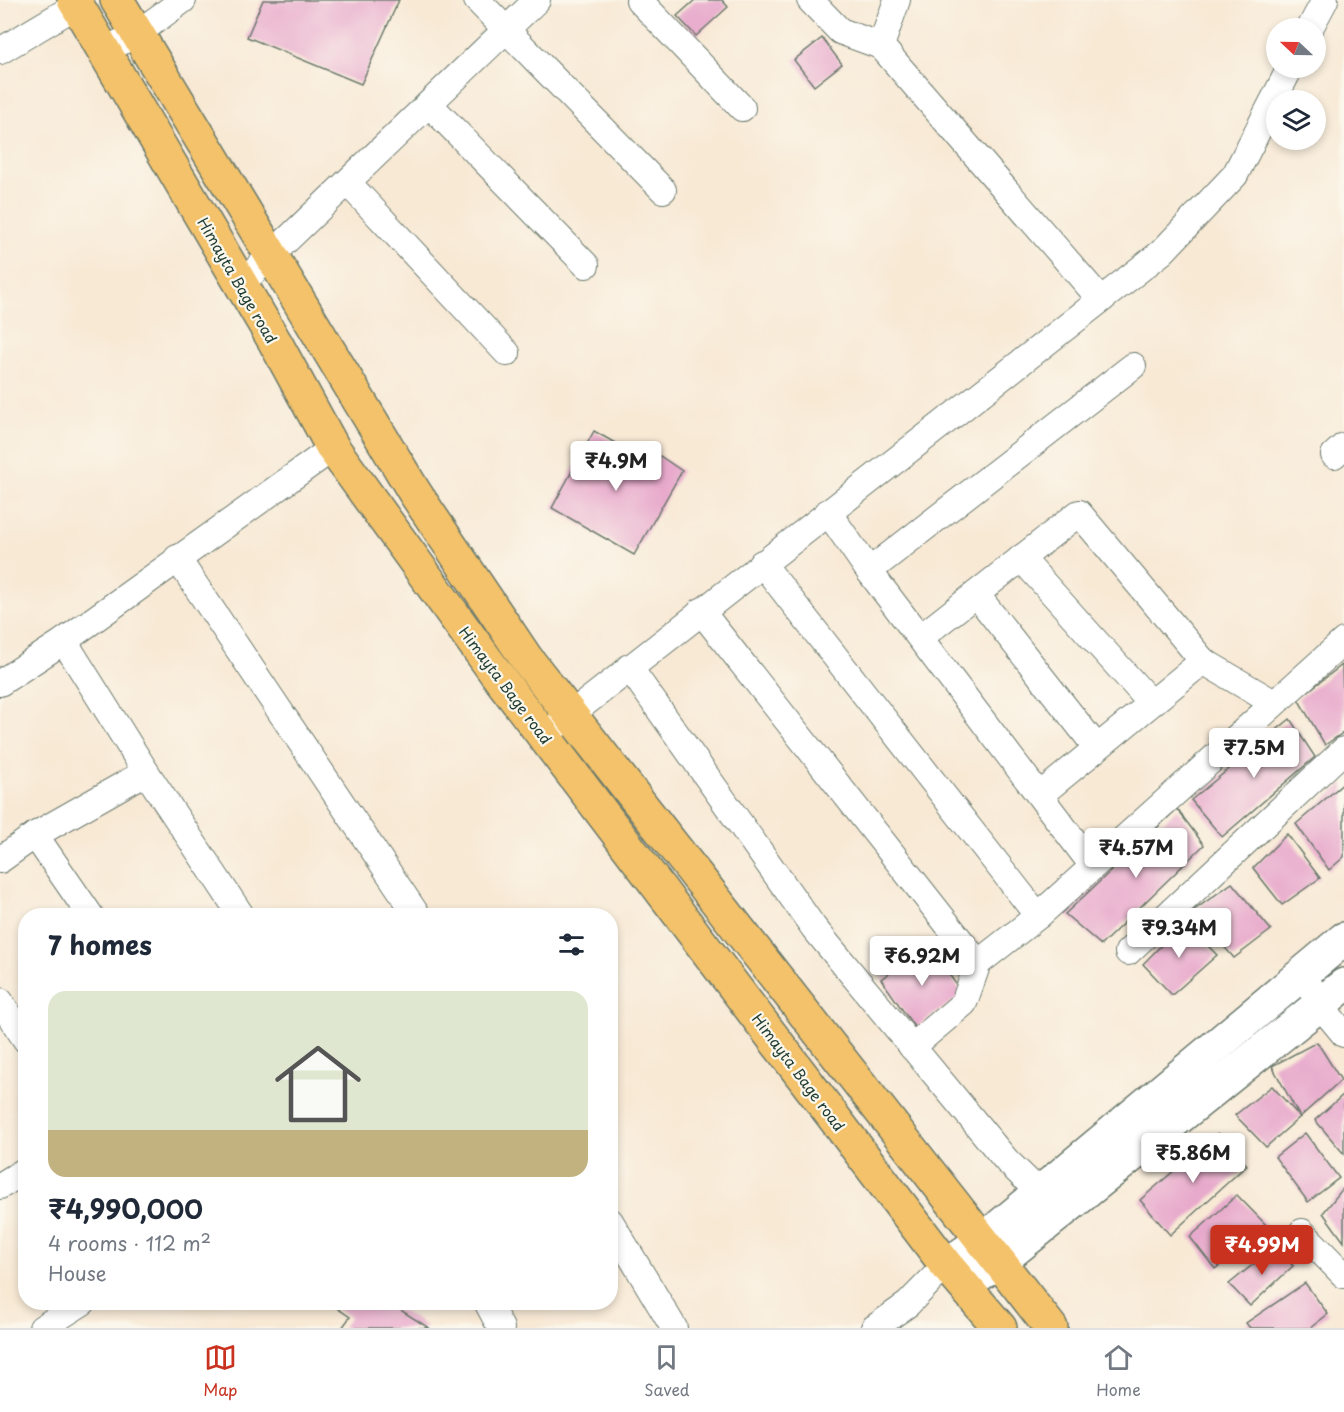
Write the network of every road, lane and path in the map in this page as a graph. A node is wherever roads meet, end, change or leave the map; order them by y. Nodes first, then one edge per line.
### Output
1 (117, 0) edge
2 (183, 0) edge
3 (477, 0) edge
4 (537, 0) edge
5 (639, 0) edge
6 (810, 0) edge
7 (897, 0) edge
8 (1325, 0) edge
9 (1340, 0) edge
10 (75, 2) edge
11 (1344, 3) edge
12 (1315, 18) edge
13 (506, 30) junction
14 (138, 33) junction
15 (881, 46) junction
16 (0, 51) edge
17 (104, 51) junction
18 (1285, 78) edge
19 (429, 104) junction
20 (742, 108) dead end
21 (348, 183) junction
22 (663, 190) dead end
23 (273, 255) junction
24 (586, 265) dead end
25 (241, 284) junction
26 (1101, 300) junction
27 (507, 352) dead end
28 (1133, 366) dead end
29 (333, 448) junction
30 (828, 512) junction
31 (177, 558) junction
32 (1022, 558) junction
33 (762, 563) junction
34 (868, 571) junction
35 (976, 594) junction
36 (701, 611) junction
37 (921, 637) junction
38 (64, 641) junction
39 (1344, 641) edge
40 (1203, 661) junction
41 (629, 667) junction
42 (0, 683) edge
43 (1151, 703) junction
44 (1274, 703) junction
45 (569, 713) junction
46 (544, 737) junction
47 (1097, 748) junction
48 (1344, 750) edge
49 (146, 772) junction
50 (1040, 795) junction
51 (35, 834) junction
52 (0, 860) edge
53 (1093, 866) junction
54 (85, 908) edge
55 (236, 908) edge
56 (412, 908) edge
57 (1038, 916) junction
58 (1344, 939) edge
59 (1128, 952) dead end
60 (978, 963) junction
61 (1303, 973) junction
62 (1332, 995) edge
63 (0, 1001) edge
64 (18, 1028) edge
65 (1344, 1034) edge
66 (912, 1047) junction
67 (18, 1175) edge
68 (0, 1186) edge
69 (1040, 1193) junction
70 (1302, 1232) dead end
71 (618, 1234) edge
72 (991, 1251) junction
73 (955, 1274) junction
74 (1344, 1275) edge
75 (70, 1310) edge
76 (491, 1310) edge
77 (42, 1328) edge
78 (501, 1328) edge
79 (674, 1328) edge
80 (874, 1328) edge
81 (1000, 1328) edge
82 (1051, 1328) edge

1 - 14 main road
2 - 14 street
3 - 13 street
4 - 13 street
5 - 20 street
6 - 15 street
7 - 15 street
8 - 12 street
9 - 11 street
10 - 16 street
10 - 17 main road, Himayta Bage road
13 - 19 street
13 - 22 street
14 - 17 street
14 - 23 main road
15 - 26 street
17 - 25 main road, Himayta Bage road
18 - 26 street
19 - 21 street
19 - 24 street
21 - 23 street
21 - 27 street
23 - 25 street
23 - 45 main road
25 - 29 main road, Himayta Bage road
26 - 30 street
28 - 34 street
29 - 31 street
29 - 46 main road, Himayta Bage road
30 - 33 street
30 - 34 street
31 - 38 street
31 - 56 street
32 - 35 street
32 - 40 street
32 - 43 street
33 - 36 street
33 - 57 street
34 - 37 street
35 - 37 street
35 - 47 street
36 - 41 street
36 - 60 street
37 - 50 street
38 - 42 street
38 - 49 street
39 - 44 street
40 - 43 street
40 - 44 street
41 - 45 street
41 - 66 street
43 - 47 street
44 - 53 street
45 - 46 street
45 - 72 main road
46 - 73 main road, Himayta Bage road
47 - 50 street
48 - 59 street
49 - 51 street
49 - 55 street
50 - 53 street
51 - 52 street
51 - 54 street
53 - 57 street
57 - 60 street
58 - 61 street
60 - 66 street
61 - 62 street
61 - 69 street
62 - 65 street
62 - 72 street
63 - 64 street
66 - 69 street
67 - 68 street
69 - 72 street
70 - 74 street
71 - 79 street
72 - 73 street
72 - 82 main road
73 - 80 street
73 - 81 main road, Himayta Bage road
75 - 77 street
76 - 78 street

